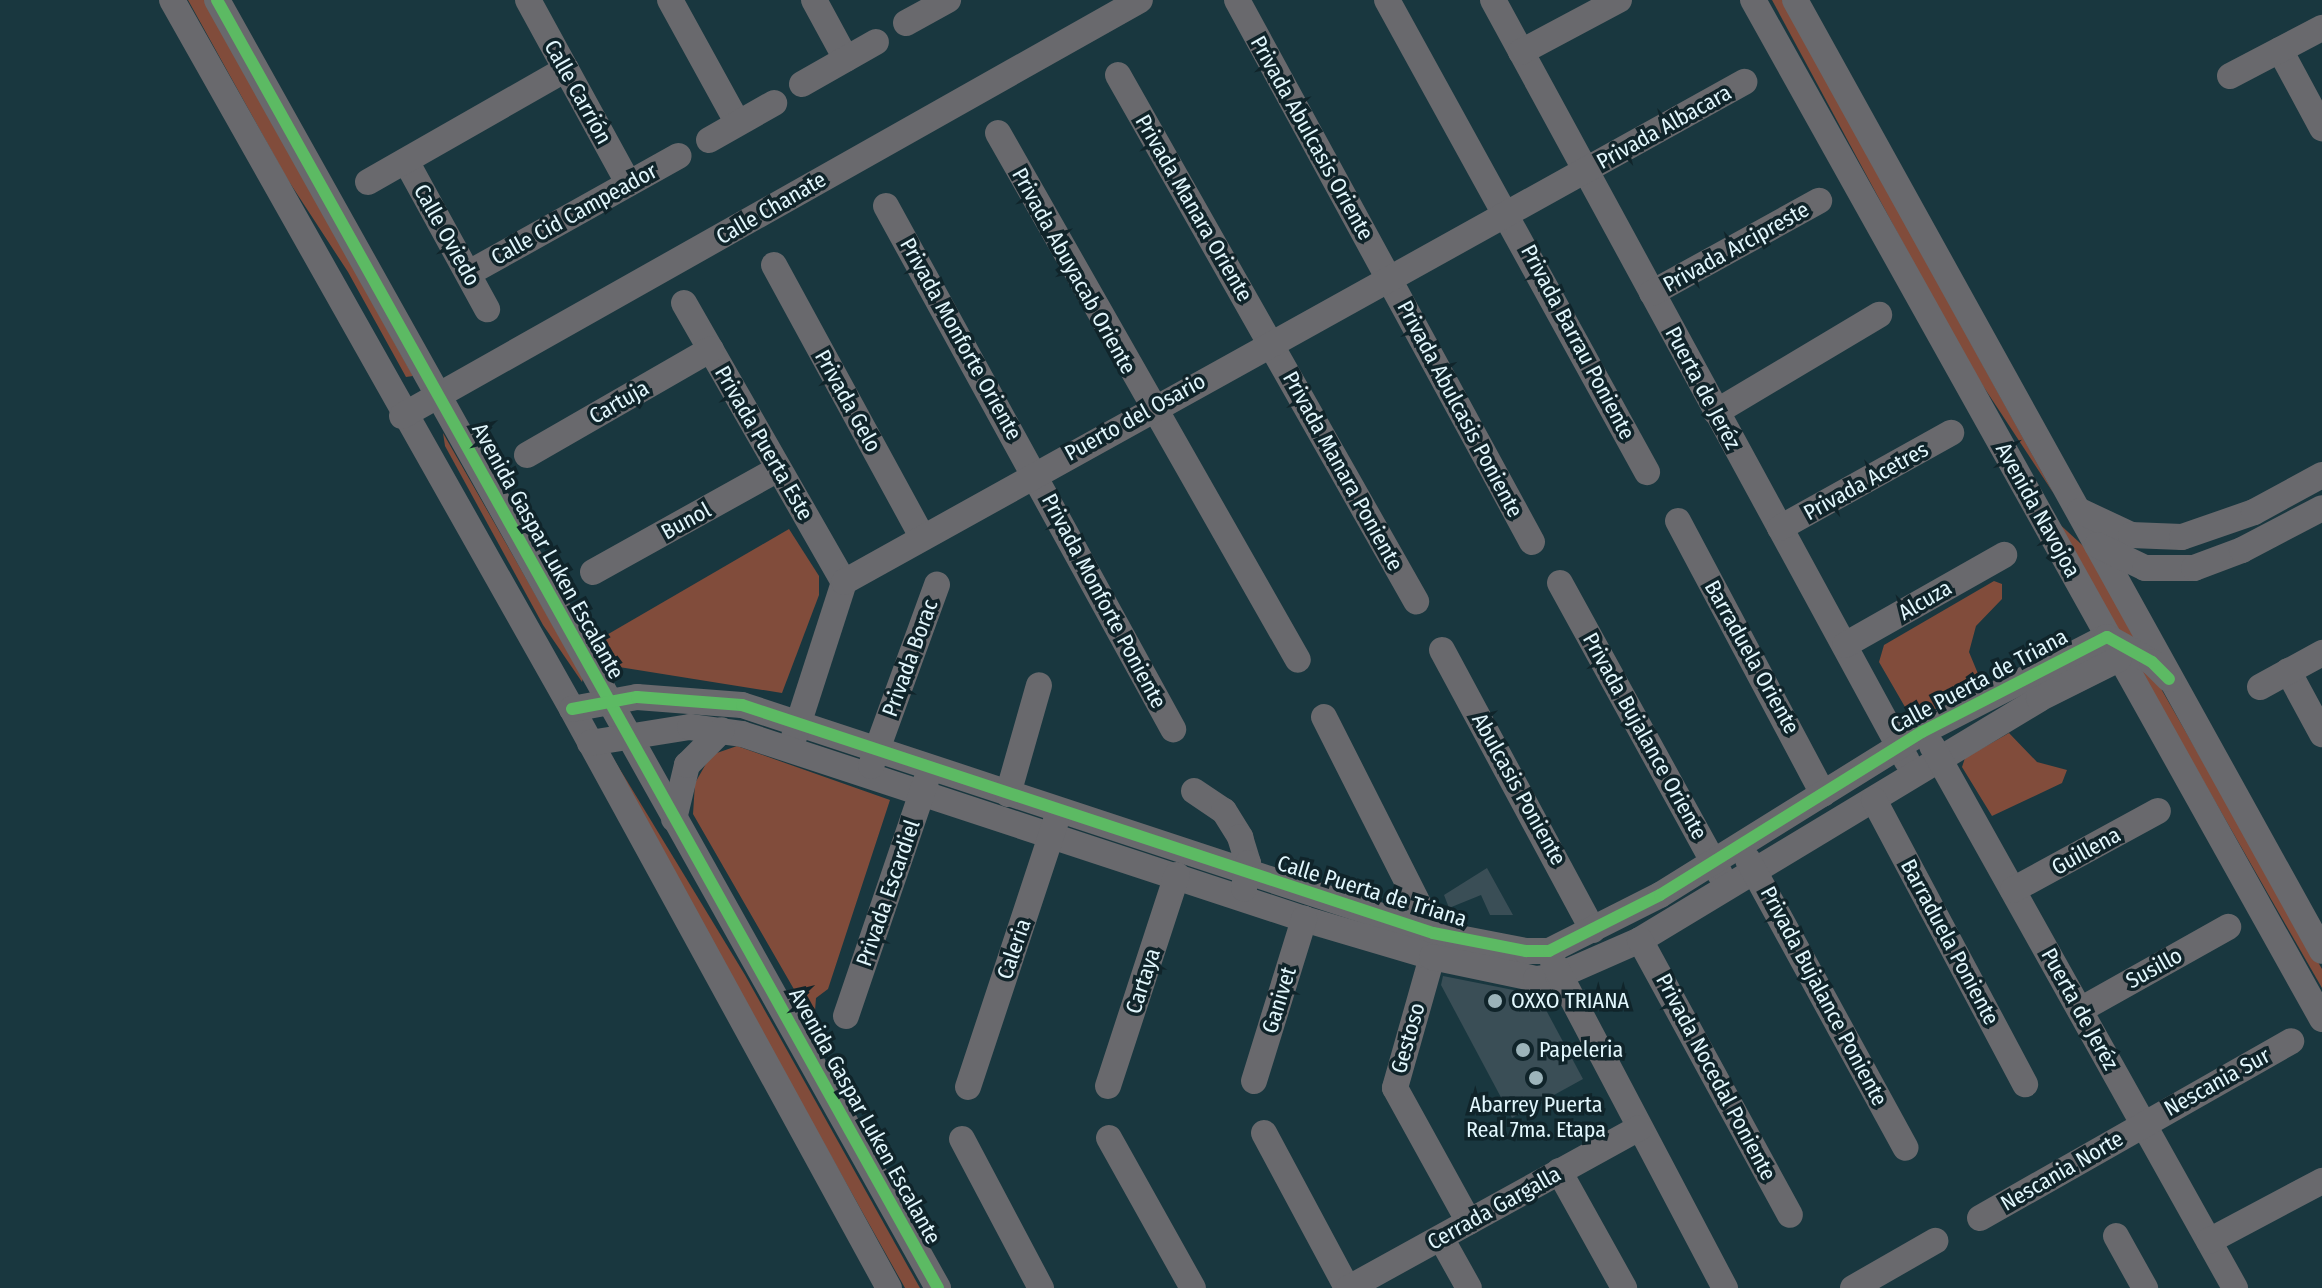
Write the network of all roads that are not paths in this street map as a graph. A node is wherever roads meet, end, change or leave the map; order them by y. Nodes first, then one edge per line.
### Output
1 (172, 0) edge
2 (217, 0) edge
3 (528, 0) edge
4 (670, 0) edge
5 (814, 0) edge
6 (948, 0) edge
7 (1140, 0) edge
8 (1237, 0) edge
9 (1387, 0) edge
10 (1493, 0) edge
11 (1619, 0) edge
12 (1753, 0) edge
13 (1795, 0) edge
14 (906, 23) dead end
15 (2322, 28) edge
16 (876, 42) dead end
17 (2280, 50) junction
18 (1521, 52) junction
19 (846, 59) junction
20 (566, 69) junction
21 (1118, 75) dead end
22 (2230, 76) dead end
23 (1744, 82) dead end
24 (802, 84) dead end
25 (774, 103) dead end
26 (737, 122) junction
27 (2322, 128) edge
28 (998, 133) dead end
29 (709, 140) dead end
30 (678, 156) dead end
31 (406, 161) junction
32 (1584, 172) junction
33 (368, 182) dead end
34 (628, 183) junction
35 (1819, 201) dead end
36 (886, 206) dead end
37 (1507, 213) junction
38 (774, 265) dead end
39 (469, 273) junction
40 (1388, 277) junction
41 (1652, 293) junction
42 (684, 303) dead end
43 (487, 309) dead end
44 (1879, 315) dead end
45 (1269, 342) junction
46 (711, 349) junction
47 (438, 396) junction
48 (1151, 409) junction
49 (1716, 412) junction
50 (402, 416) junction
51 (1951, 433) dead end
52 (527, 455) dead end
53 (778, 469) junction
54 (1035, 472) junction
55 (1647, 472) dead end
56 (2322, 475) edge
57 (2026, 489) junction
58 (2322, 508) edge
59 (2080, 511) junction
60 (2254, 512) junction
61 (1678, 521) dead end
62 (1780, 528) junction
63 (2268, 536) junction
64 (922, 537) junction
65 (2168, 538) junction
66 (1532, 542) dead end
67 (2098, 546) junction
68 (2004, 555) dead end
69 (2167, 571) junction
70 (593, 572) dead end
71 (844, 582) junction
72 (1560, 583) dead end
73 (937, 585) dead end
74 (1416, 601) dead end
75 (2137, 616) junction
76 (1845, 645) junction
77 (2113, 648) junction
78 (1442, 650) dead end
79 (2322, 653) edge
80 (1298, 660) dead end
81 (2288, 671) junction
82 (2169, 679) junction
83 (1039, 685) dead end
84 (2260, 687) dead end
85 (2033, 689) junction
86 (688, 698) junction
87 (608, 699) junction
88 (572, 709) junction
89 (1324, 717) dead end
90 (799, 724) junction
91 (690, 727) junction
92 (1173, 729) dead end
93 (722, 730) junction
94 (1922, 732) junction
95 (2322, 734) edge
96 (626, 735) junction
97 (590, 743) junction
98 (1897, 748) junction
99 (789, 751) junction
100 (876, 752) junction
101 (1941, 758) junction
102 (1917, 774) junction
103 (868, 777) junction
104 (925, 782) junction
105 (1194, 791) dead end
106 (1008, 794) junction
107 (1823, 794) junction
108 (1874, 800) junction
109 (2158, 811) dead end
110 (674, 819) junction
111 (1056, 823) junction
112 (1738, 847) junction
113 (1711, 863) junction
114 (1757, 872) junction
115 (1177, 875) junction
116 (1245, 886) junction
117 (1731, 888) junction
118 (2013, 890) junction
119 (1304, 919) junction
120 (2228, 927) dead end
121 (1593, 930) junction
122 (1640, 940) junction
123 (1433, 945) junction
124 (1549, 951) junction
125 (2322, 951) edge
126 (1558, 976) junction
127 (2080, 1010) junction
128 (846, 1016) dead end
129 (2322, 1019) edge
130 (2291, 1041) dead end
131 (1254, 1081) dead end
132 (2025, 1084) dead end
133 (1108, 1086) dead end
134 (968, 1087) dead end
135 (2143, 1124) junction
136 (1639, 1128) junction
137 (1264, 1133) dead end
138 (1109, 1138) dead end
139 (962, 1139) dead end
140 (1906, 1148) dead end
141 (1559, 1171) junction
142 (2322, 1181) edge
143 (1790, 1215) dead end
144 (1980, 1218) dead end
145 (1469, 1222) junction
146 (2116, 1236) dead end
147 (1441, 1238) junction
148 (1935, 1241) dead end
149 (2209, 1241) junction
150 (889, 1288) edge
151 (938, 1288) edge
152 (1041, 1288) edge
153 (1193, 1288) edge
154 (1348, 1288) edge
155 (1469, 1288) edge
156 (1624, 1288) edge
157 (1725, 1288) edge
158 (1853, 1288) edge
159 (2145, 1288) edge
160 (2235, 1288) edge

1 - 50 street
2 - 47 street, Avenida Gaspar Luken Escalante
3 - 20 street, Calle Carrión
4 - 26 street
5 - 19 street
6 - 14 street
7 - 47 street, Calle Chanate
8 - 40 street, Privada Abulcasis Oriente
9 - 37 street, Privada Barrau Poniente
10 - 18 street, Puerta de Jeréz
11 - 18 street
12 - 57 street, Avenida Navojoa
13 - 59 street, Avenida Navojoa
15 - 17 street
16 - 19 street
17 - 22 street
17 - 27 street
18 - 32 street, Puerta de Jeréz
19 - 24 street
20 - 31 street
20 - 34 street, Calle Carrión
21 - 45 street, Privada Manara Oriente
23 - 32 street, Privada Albacara
25 - 26 street
26 - 29 street
28 - 48 street, Privada Abuyacab Oriente
30 - 34 street, Calle Cid Campeador
31 - 33 street
31 - 39 street, Calle Oviedo
32 - 37 street, Puerto del Osario
32 - 41 street, Puerta de Jeréz
34 - 39 street, Calle Cid Campeador
35 - 41 street, Privada Arcipreste
36 - 54 street, Privada Monforte Oriente
37 - 40 street, Puerto del Osario
37 - 55 street, Privada Barrau Poniente
38 - 64 street, Privada Gelo
39 - 43 street, Calle Oviedo
40 - 45 street, Puerto del Osario
40 - 66 street, Privada Abulcasis Poniente
41 - 49 street, Puerta de Jeréz
42 - 46 street, Privada Puerta Este
44 - 49 street
45 - 48 street, Puerto del Osario
45 - 74 street, Privada Manara Poniente
46 - 52 street, Cartuja
46 - 53 street, Privada Puerta Este
47 - 50 street, Calle Chanate
47 - 87 street, Avenida Gaspar Luken Escalante
48 - 54 street, Puerto del Osario
48 - 80 street, Privada Abuyacab Oriente
49 - 62 street, Puerta de Jeréz
50 - 88 street
51 - 62 street, Privada Acetres
53 - 70 street, Bunol
53 - 71 street, Privada Puerta Este
54 - 64 street, Puerto del Osario
54 - 92 street, Privada Monforte Poniente
56 - 60 street
57 - 67 street
57 - 77 street, Avenida Navojoa
58 - 63 street
59 - 65 street
59 - 67 street, Avenida Navojoa
60 - 63 street
60 - 65 street
61 - 107 street, Barraduela Oriente
62 - 76 street, Puerta de Jeréz
63 - 69 street
64 - 71 street, Puerto del Osario
65 - 69 street
67 - 69 street
67 - 75 street, Avenida Navojoa
68 - 76 street, Alcuza
69 - 75 street
71 - 90 street
72 - 113 street, Privada Bujalance Oriente
73 - 100 street, Privada Borac
75 - 82 street, Avenida Navojoa
76 - 98 street, Puerta de Jeréz
77 - 82 street
77 - 85 street, Calle Puerta de Triana
77 - 129 street, Avenida Navojoa
78 - 121 street, Abulcasis Poniente
79 - 81 street
81 - 84 street
81 - 95 street
82 - 125 street, Avenida Navojoa
83 - 106 street
85 - 94 street, Calle Puerta de Triana
85 - 101 street, Calle Puerta de Triana
86 - 87 street, Calle Puerta de Triana
86 - 90 street, Calle Puerta de Triana
86 - 91 street
87 - 88 street, Calle Puerta de Triana
87 - 96 street, Avenida Gaspar Luken Escalante
88 - 97 street
89 - 123 street
90 - 99 street
90 - 100 street, Calle Puerta de Triana
91 - 93 street, Calle Puerta de Triana
91 - 96 street, Calle Puerta de Triana
93 - 99 street, Calle Puerta de Triana
93 - 110 street
94 - 98 street, Calle Puerta de Triana
94 - 101 street, Puerta de Jeréz
96 - 97 street, Calle Puerta de Triana
96 - 110 street, Avenida Gaspar Luken Escalante
97 - 150 street
98 - 102 street, Puerta de Jeréz
98 - 107 street, Calle Puerta de Triana
99 - 103 street, Calle Puerta de Triana
100 - 103 street, Privada Borac
100 - 104 street, Calle Puerta de Triana
101 - 102 street, Calle Puerta de Triana
101 - 118 street, Puerta de Jeréz
102 - 108 street, Calle Puerta de Triana
103 - 104 street, Calle Puerta de Triana
104 - 106 street, Calle Puerta de Triana
104 - 111 street, Calle Puerta de Triana
104 - 128 street, Privada Escardiel
105 - 116 street
106 - 111 street, Calle Puerta de Triana
107 - 112 street, Calle Puerta de Triana
108 - 114 street, Calle Puerta de Triana
108 - 132 street, Barraduela Poniente
109 - 118 street, Guillena
110 - 151 street, Avenida Gaspar Luken Escalante
111 - 115 street, Calle Puerta de Triana
111 - 116 street, Calle Puerta de Triana
111 - 134 street, Caleria
112 - 113 street, Calle Puerta de Triana
112 - 114 street, Privada Bujalance Poniente
113 - 117 street, Privada Bujalance Oriente
113 - 121 street, Calle Puerta de Triana
114 - 117 street, Calle Puerta de Triana
114 - 140 street, Privada Bujalance Poniente
115 - 116 street, Calle Puerta de Triana
115 - 133 street, Cartaya
116 - 119 street, Calle Puerta de Triana
116 - 123 street, Calle Puerta de Triana
117 - 122 street, Calle Puerta de Triana
118 - 127 street, Puerta de Jeréz
119 - 123 street, Calle Puerta de Triana
119 - 131 street, Ganivet
120 - 127 street, Susillo
121 - 124 street, Calle Puerta de Triana
122 - 126 street, Calle Puerta de Triana
122 - 143 street, Privada Nocedal Poniente
123 - 124 street, Calle Puerta de Triana
123 - 126 street, Calle Puerta de Triana
123 - 145 street, Gestoso
124 - 126 street
126 - 136 street
127 - 135 street, Puerta de Jeréz
130 - 135 street, Nescania Sur
135 - 144 street, Nescania Norte
135 - 149 street, Puerta de Jeréz
136 - 141 street, Cerrada Gargalla
136 - 157 street
137 - 154 street
138 - 153 street
139 - 152 street
141 - 145 street, Cerrada Gargalla
141 - 156 street
142 - 149 street
145 - 147 street, Cerrada Gargalla
146 - 159 street
147 - 154 street, Cerrada Gargalla
147 - 155 street
148 - 158 street
149 - 160 street, Puerta de Jeréz

